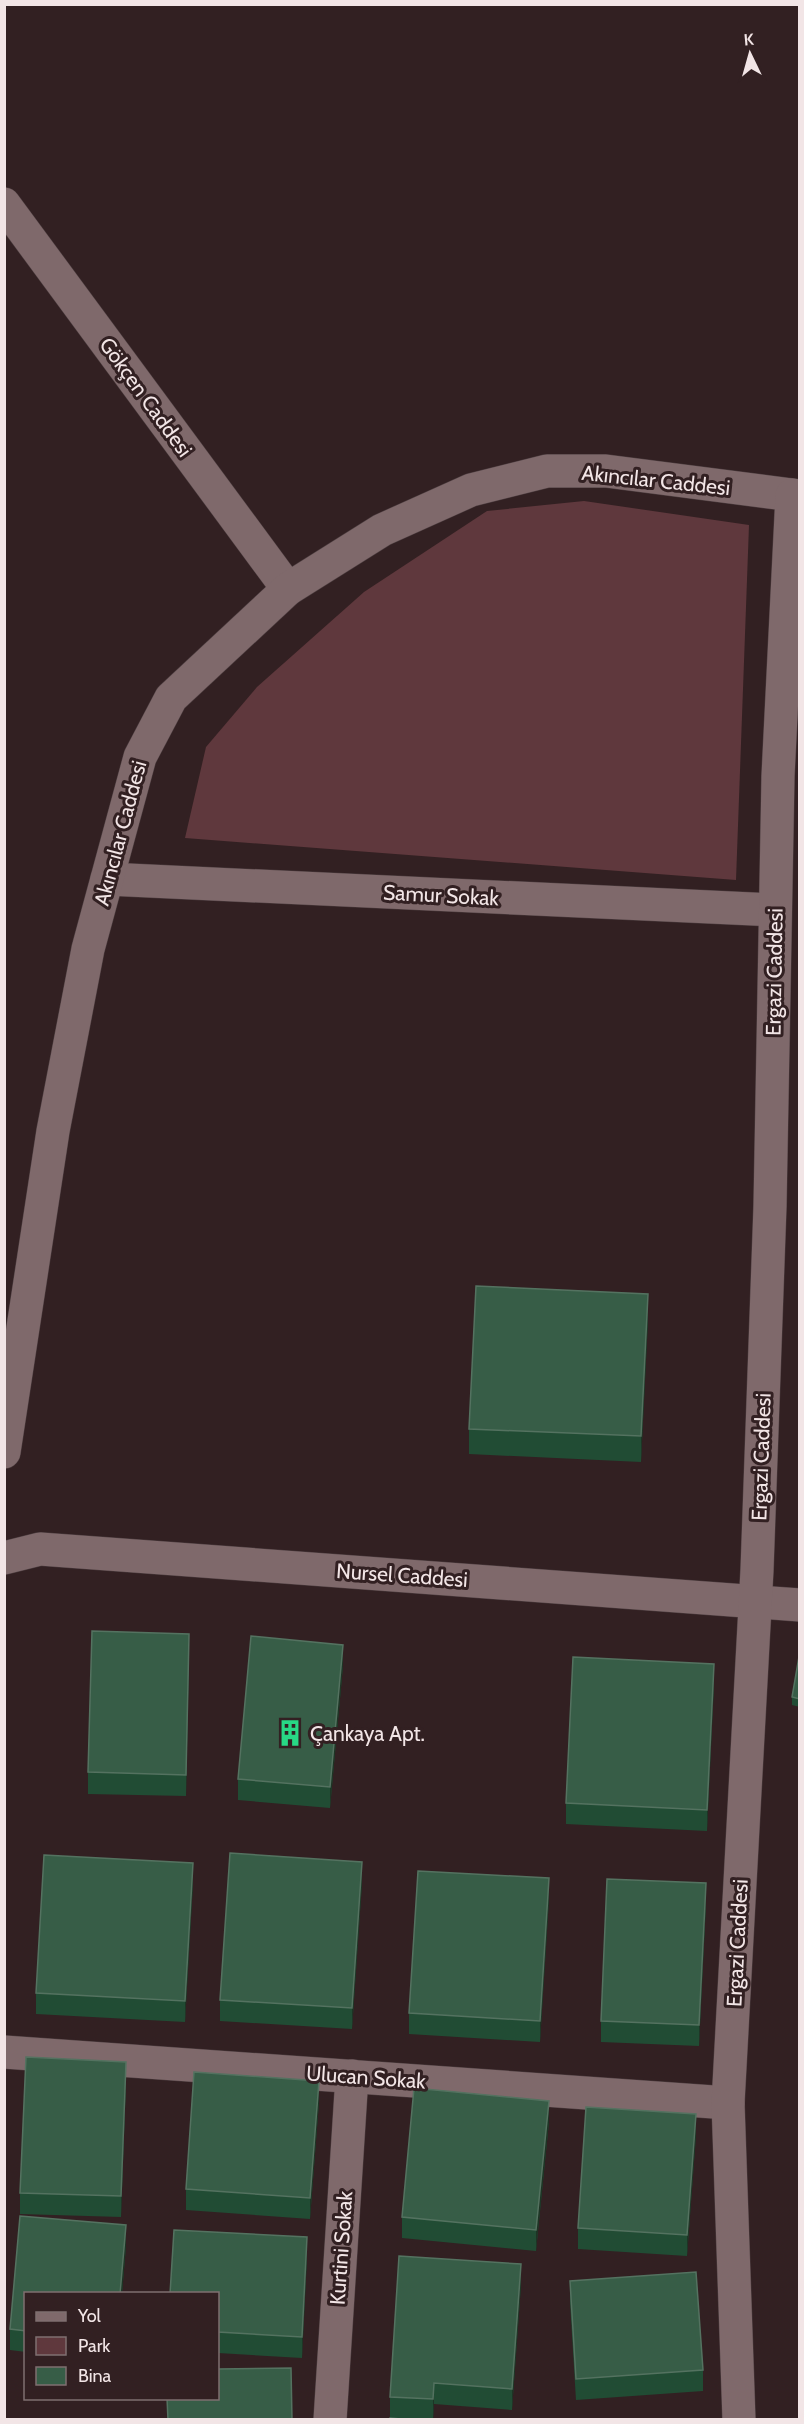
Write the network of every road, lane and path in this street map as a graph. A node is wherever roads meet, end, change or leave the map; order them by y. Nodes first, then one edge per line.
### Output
1 (4, 204) edge
2 (796, 496) edge
3 (288, 589) junction
4 (107, 879) junction
5 (776, 910) junction
6 (4, 1452) edge
7 (4, 1558) edge
8 (755, 1601) junction
9 (800, 1605) edge
10 (4, 2052) edge
11 (352, 2076) junction
12 (728, 2103) junction
13 (330, 2420) edge
14 (739, 2420) edge

1 - 3 street, Gökçen Caddesi
2 - 3 street, Akıncılar Caddesi
2 - 5 street, Ergazi Caddesi
3 - 4 street, Akıncılar Caddesi
4 - 5 street, Samur Sokak
4 - 6 street, Akıncılar Caddesi
5 - 8 street, Ergazi Caddesi
7 - 8 street, Nursel Caddesi
8 - 9 street, Nursel Caddesi
8 - 12 street, Ergazi Caddesi
10 - 11 street, Ulucan Sokak
11 - 12 street, Ulucan Sokak
11 - 13 street, Kurtini Sokak
12 - 14 street, Ergazi Caddesi

